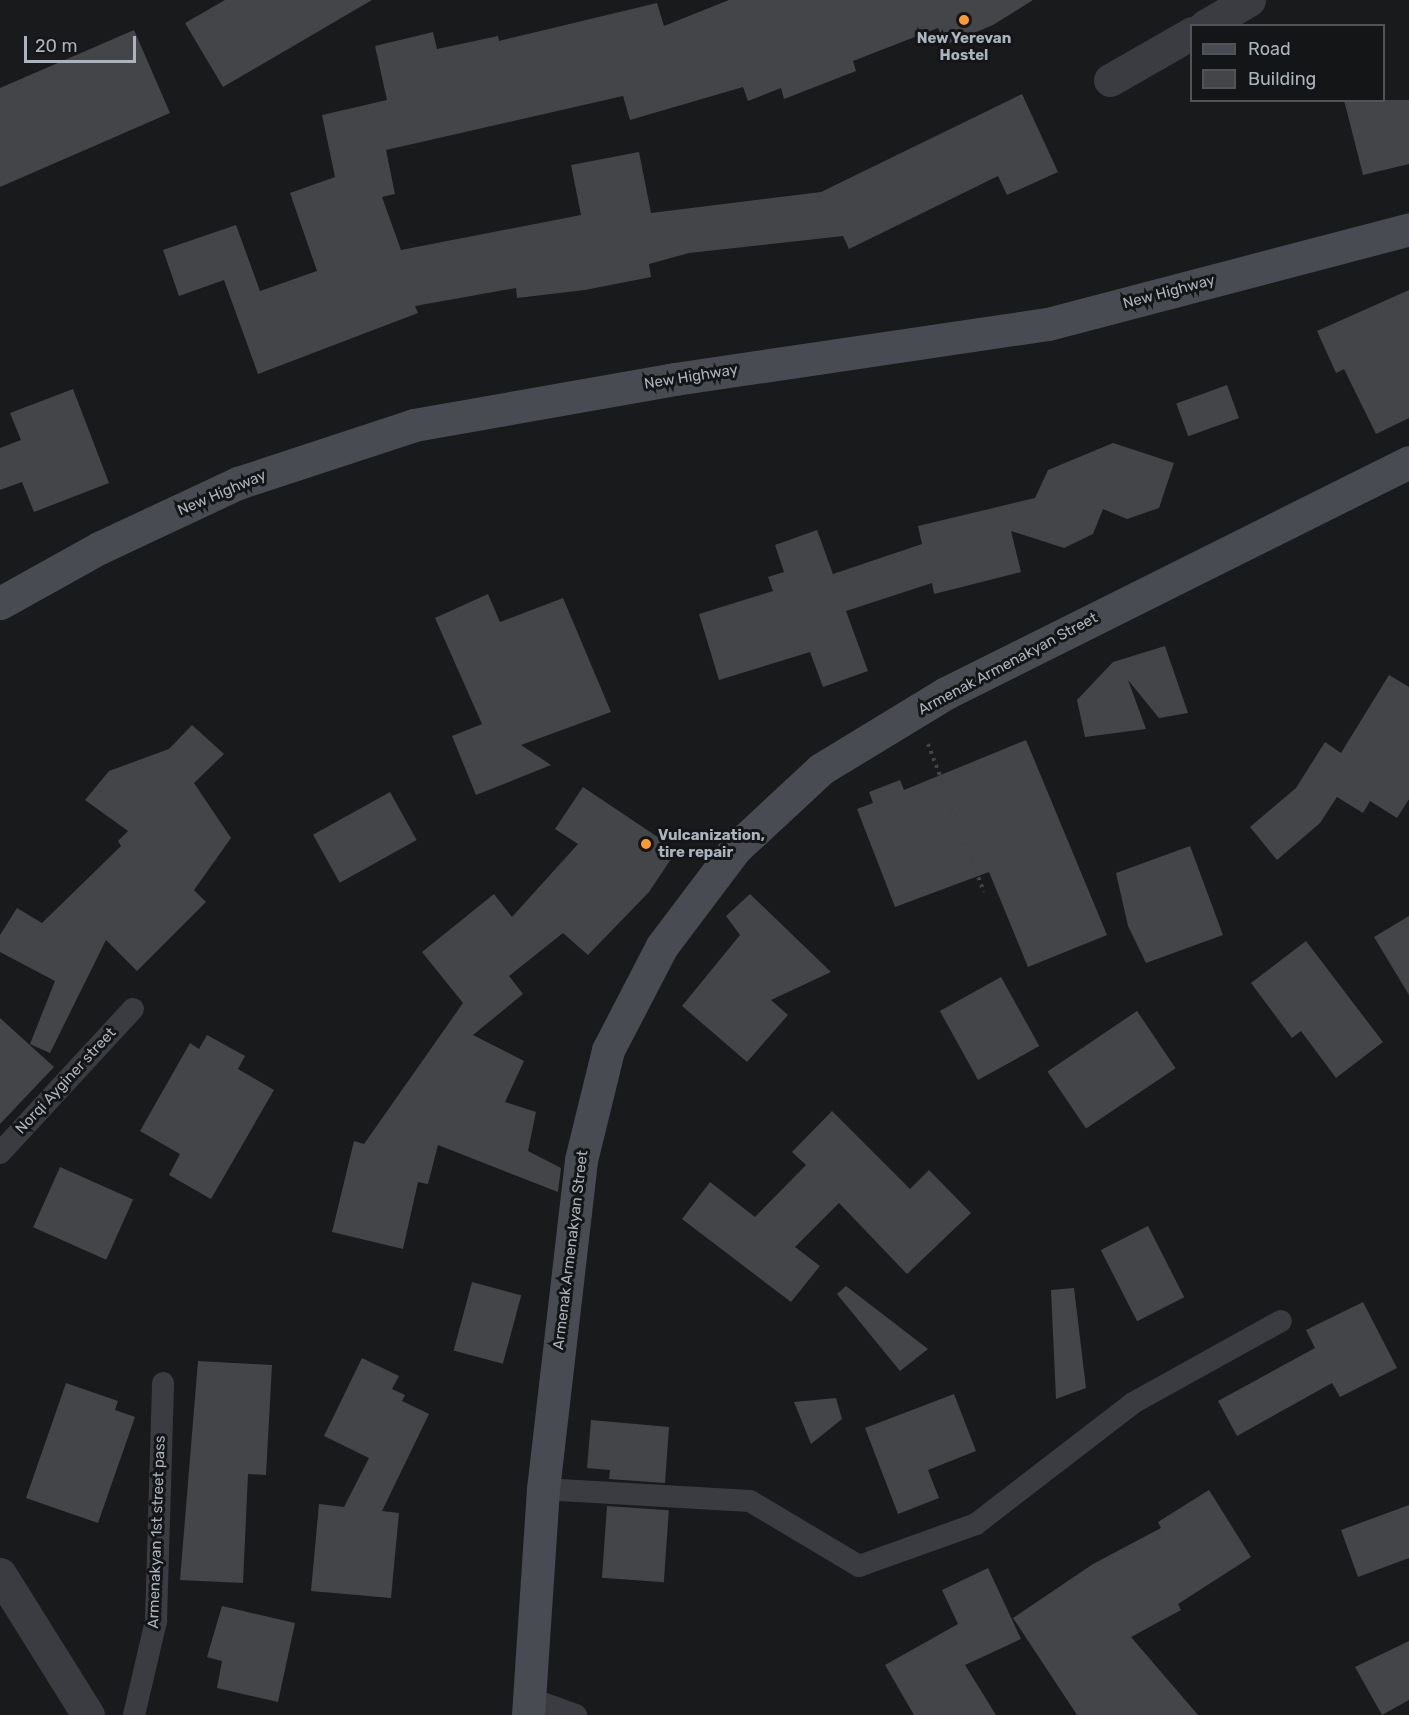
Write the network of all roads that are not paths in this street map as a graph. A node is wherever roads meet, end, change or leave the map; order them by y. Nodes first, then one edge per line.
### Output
1 (1249, 0) edge
2 (1208, 24) edge
3 (1190, 34) edge
4 (1110, 80) dead end
5 (1409, 229) edge
6 (1409, 462) edge
7 (0, 603) edge
8 (133, 1009) dead end
9 (0, 1153) edge
10 (1281, 1321) dead end
11 (163, 1383) dead end
12 (543, 1489) junction
13 (0, 1574) edge
14 (529, 1707) edge
15 (88, 1715) edge
16 (134, 1715) edge
17 (576, 1715) edge

1 - 2 street
3 - 4 street
5 - 7 main road, New Highway
6 - 12 main road, Armenak Armenakyan Street
8 - 9 lane, Norqi Ayginer street
10 - 12 lane
11 - 16 lane, Armenakyan 1st street pass
12 - 14 main road, Armenak Armenakyan Street
13 - 15 street
14 - 17 lane

